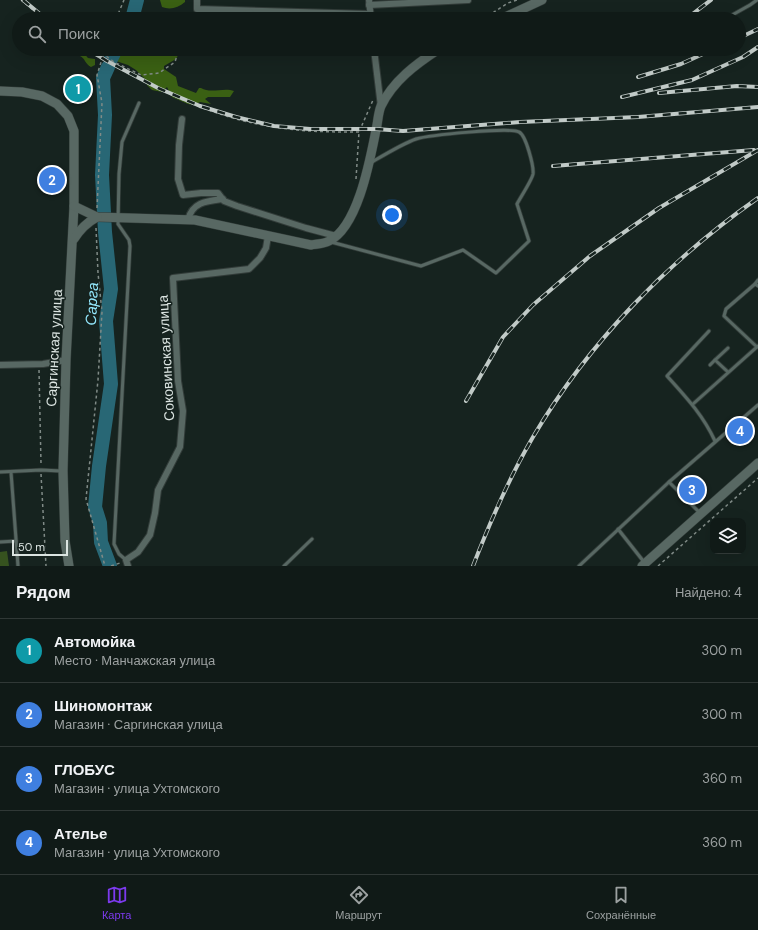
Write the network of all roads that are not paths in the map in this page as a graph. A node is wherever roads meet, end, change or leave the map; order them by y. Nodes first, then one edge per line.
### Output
1 (197, 0) edge
2 (468, 0) edge
3 (542, 0) edge
4 (757, 0) edge
5 (369, 3) edge
6 (251, 11) joint
7 (271, 12) edge
8 (516, 12) edge
9 (737, 12) edge
10 (375, 56) edge
11 (428, 56) edge
12 (0, 91) edge
13 (139, 103) dead end
14 (380, 107) junction
15 (182, 119) dead end
16 (369, 163) junction
17 (223, 199) junction
18 (74, 206) junction
19 (97, 217) junction
20 (115, 218) junction
21 (188, 220) junction
22 (268, 236) junction
23 (332, 239) junction
24 (73, 241) junction
25 (758, 280) edge
26 (755, 284) junction
27 (758, 286) edge
28 (709, 331) dead end
29 (757, 346) edge
30 (728, 348) dead end
31 (66, 360) junction
32 (715, 360) junction
33 (0, 365) edge
34 (710, 365) dead end
35 (728, 372) junction
36 (693, 404) junction
37 (758, 405) edge
38 (715, 441) junction
39 (758, 463) edge
40 (63, 471) junction
41 (0, 472) edge
42 (11, 472) junction
43 (669, 482) junction
44 (701, 514) junction
45 (618, 529) junction
46 (312, 539) dead end
47 (16, 541) junction
48 (0, 542) edge
49 (127, 563) edge
50 (643, 565) edge
51 (18, 566) edge
52 (69, 566) edge
53 (284, 566) edge
54 (579, 566) edge

1 - 6 street
2 - 5 street
3 - 8 street
4 - 9 lane
6 - 7 street
10 - 14 street
11 - 14 street
12 - 18 street, Саргинская улица
13 - 20 lane
14 - 16 street
15 - 17 street
16 - 23 street
16 - 23 lane
17 - 21 street
17 - 23 street
18 - 19 street
18 - 24 street, Саргинская улица
19 - 20 street
19 - 24 street
20 - 21 street
20 - 49 lane
21 - 22 street
22 - 23 street
22 - 49 street, Соковинская улица
24 - 31 street, Саргинская улица
25 - 26 lane
26 - 27 lane
26 - 29 lane
28 - 36 lane
29 - 35 lane
30 - 32 lane
31 - 33 street
31 - 40 street, Саргинская улица
32 - 34 lane
32 - 35 lane
35 - 36 lane
36 - 38 lane
37 - 38 lane
38 - 43 lane
39 - 44 street
40 - 42 lane
40 - 52 street, Саргинская улица
41 - 42 lane
42 - 47 lane
43 - 44 lane
43 - 45 lane
44 - 50 street
45 - 50 lane
45 - 54 lane
46 - 53 lane
47 - 48 lane
47 - 51 lane

